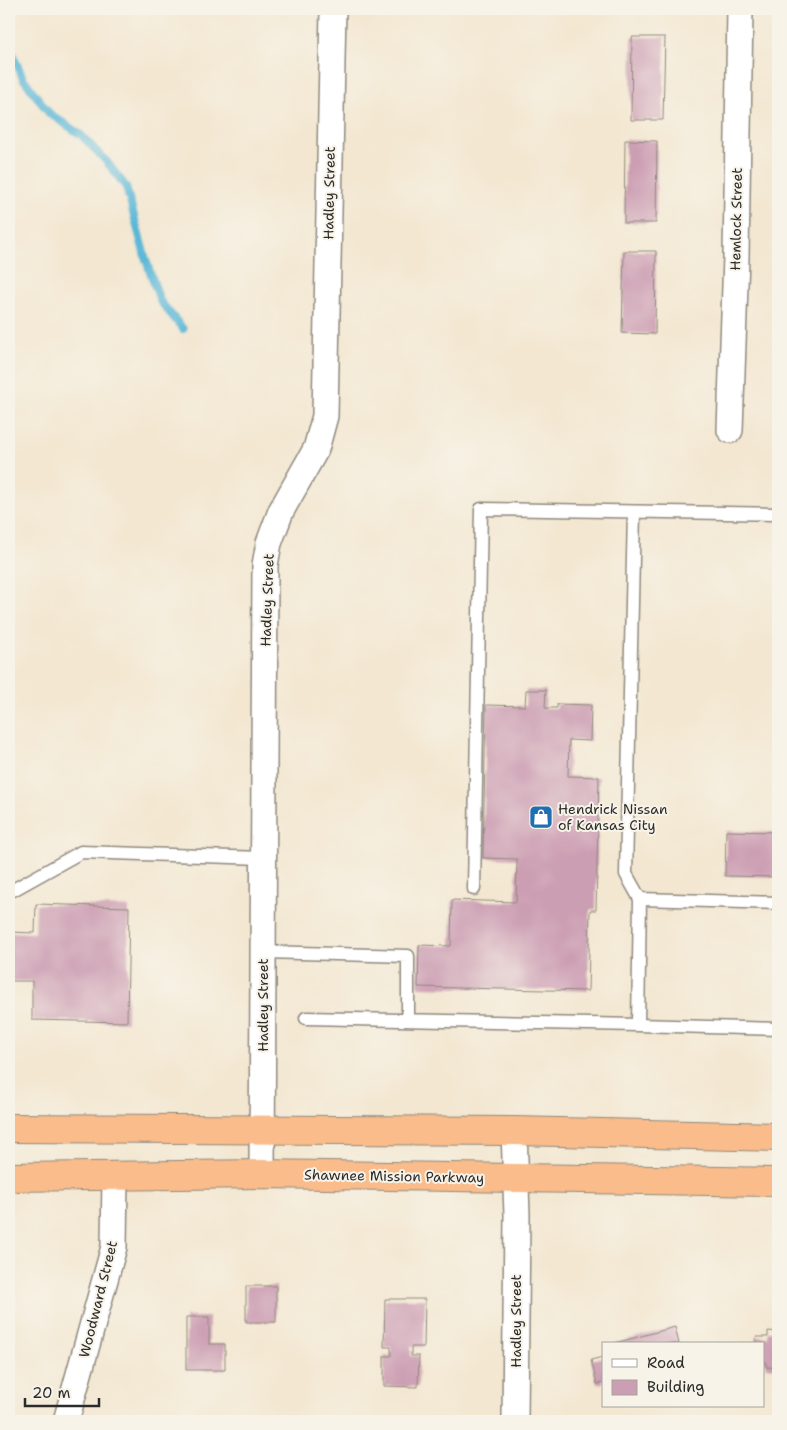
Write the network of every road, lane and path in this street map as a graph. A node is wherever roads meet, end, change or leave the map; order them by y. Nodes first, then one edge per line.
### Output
1 (333, 9) edge
2 (740, 9) edge
3 (730, 430) dead end
4 (634, 512) junction
5 (778, 514) edge
6 (264, 858) junction
7 (474, 889) dead end
8 (9, 890) edge
9 (640, 899) junction
10 (778, 903) edge
11 (264, 952) junction
12 (306, 1018) dead end
13 (408, 1020) junction
14 (638, 1025) junction
15 (778, 1029) edge
16 (9, 1128) edge
17 (263, 1129) junction
18 (514, 1131) junction
19 (778, 1137) edge
20 (262, 1174) junction
21 (115, 1175) junction
22 (9, 1177) edge
23 (515, 1177) junction
24 (778, 1182) edge
25 (66, 1421) edge
26 (515, 1421) edge

1 - 6 street, Hadley Street
2 - 3 street, Hemlock Street
4 - 5 lane
4 - 7 lane
4 - 9 lane
6 - 8 lane
6 - 11 street, Hadley Street
9 - 10 lane
9 - 14 lane
11 - 13 lane
11 - 17 street, Hadley Street
12 - 13 lane
13 - 14 lane
14 - 15 lane
16 - 17 highway
17 - 18 highway
17 - 20 street, Hadley Street
18 - 19 highway
18 - 23 street, Hadley Street
20 - 21 highway, Shawnee Mission Parkway
20 - 23 highway, Shawnee Mission Parkway
21 - 22 highway, Shawnee Mission Parkway
21 - 25 street, Woodward Street
23 - 24 highway, Shawnee Mission Parkway
23 - 26 street, Hadley Street

